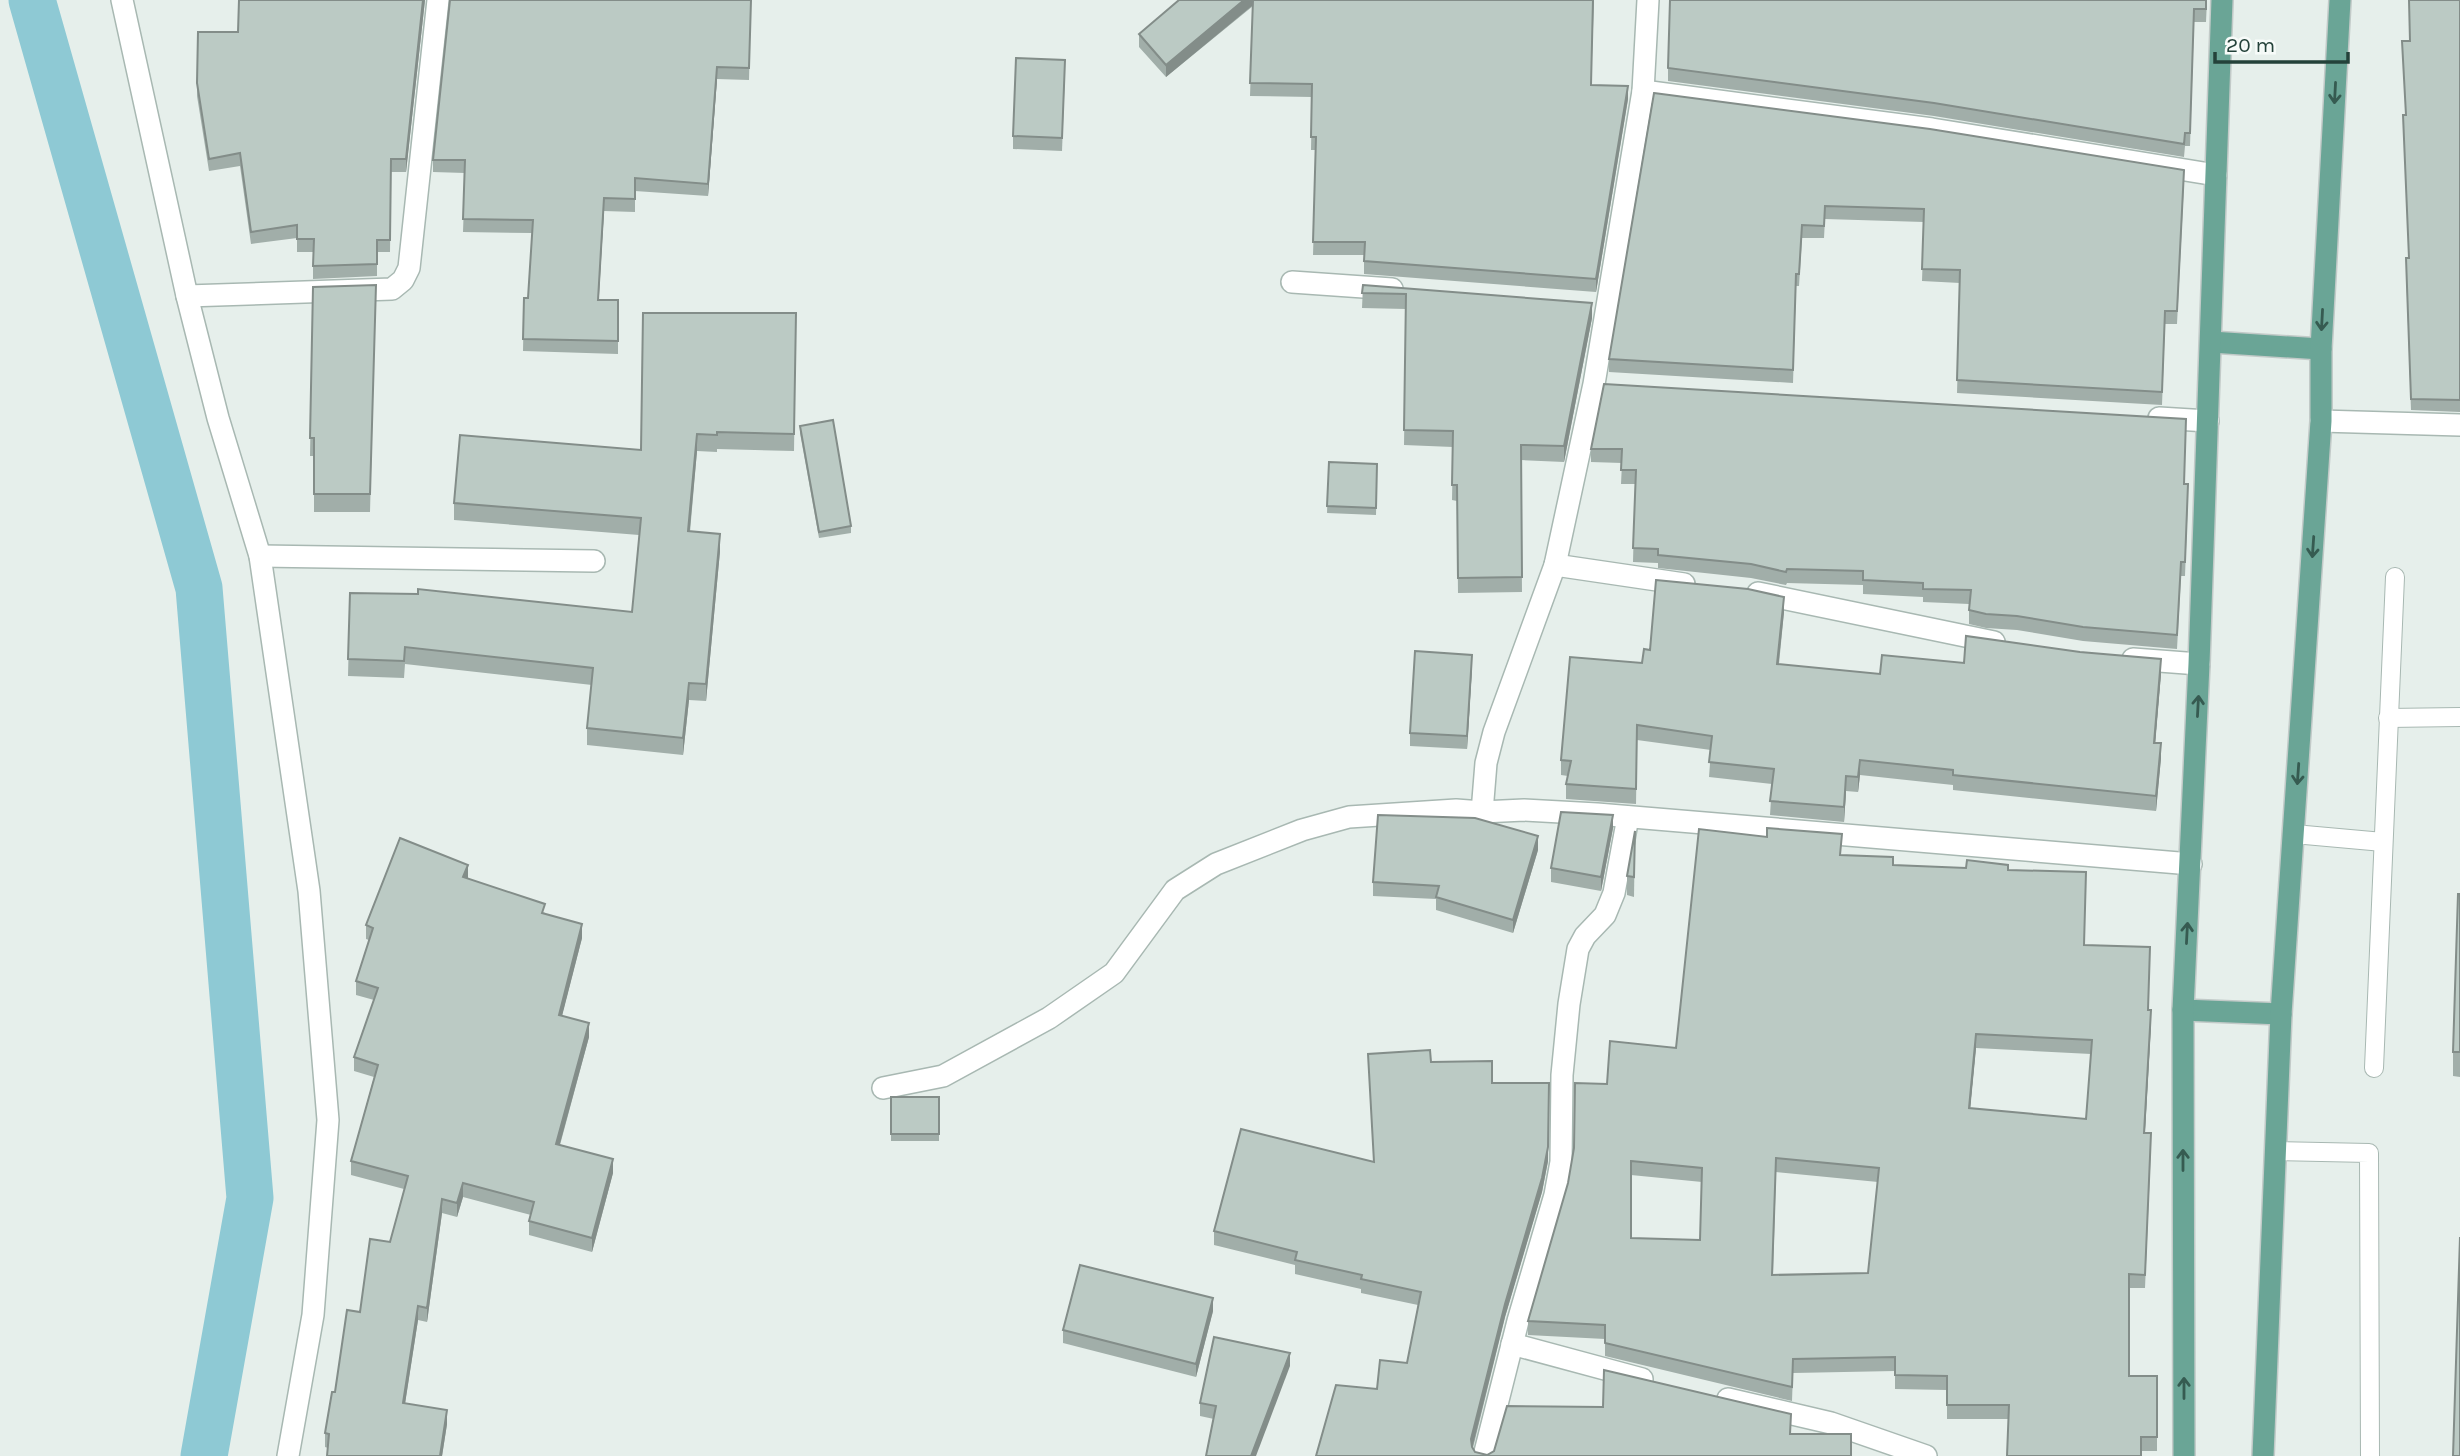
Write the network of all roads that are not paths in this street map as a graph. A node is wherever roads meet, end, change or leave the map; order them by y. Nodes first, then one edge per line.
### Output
1 (122, 0) edge
2 (438, 0) edge
3 (1648, 0) edge
4 (2222, 0) edge
5 (2340, 0) edge
6 (1643, 91) junction
7 (2216, 175) junction
8 (1292, 282) dead end
9 (1415, 291) edge
10 (187, 296) junction
11 (2211, 342) junction
12 (2320, 349) junction
13 (2138, 417) edge
14 (2208, 421) junction
15 (2321, 421) junction
16 (2460, 425) edge
17 (260, 556) junction
18 (594, 561) dead end
19 (1555, 565) junction
20 (2395, 577) dead end
21 (1710, 587) edge
22 (1737, 590) edge
23 (2015, 643) edge
24 (2107, 656) edge
25 (2199, 664) junction
26 (2460, 717) edge
27 (2388, 718) junction
28 (1482, 812) junction
29 (1628, 817) junction
30 (2294, 834) junction
31 (2382, 842) junction
32 (2191, 864) junction
33 (2183, 1010) junction
34 (2281, 1014) junction
35 (2374, 1068) dead end
36 (883, 1088) dead end
37 (2276, 1151) junction
38 (1512, 1344) junction
39 (1664, 1384) edge
40 (1703, 1393) edge
41 (288, 1456) edge
42 (1484, 1456) edge
43 (1926, 1456) edge
44 (2184, 1456) edge
45 (2263, 1456) edge
46 (2370, 1456) edge

1 - 10 street
2 - 10 street
3 - 6 street
4 - 7 main road
5 -> 12 main road
6 - 7 street
6 - 19 street
7 - 11 main road
8 - 9 street
10 - 17 street
11 - 12 main road
11 - 14 main road
12 - 15 main road
13 - 14 street
14 - 25 main road
15 - 16 street
15 -> 30 main road
17 - 18 street
17 - 41 street
19 - 21 street
19 - 28 street
20 - 27 lane
22 - 23 street
24 - 25 street
32 -> 25 main road
26 - 27 lane
27 - 31 lane
28 - 29 street
28 - 36 street
29 - 32 street
29 - 38 street
30 - 31 lane
30 - 34 main road
31 - 35 lane
33 -> 32 main road
33 - 34 main road
44 -> 33 main road
34 - 37 main road
37 - 45 main road
37 - 46 lane
38 - 39 street
38 - 42 street
40 - 43 street

